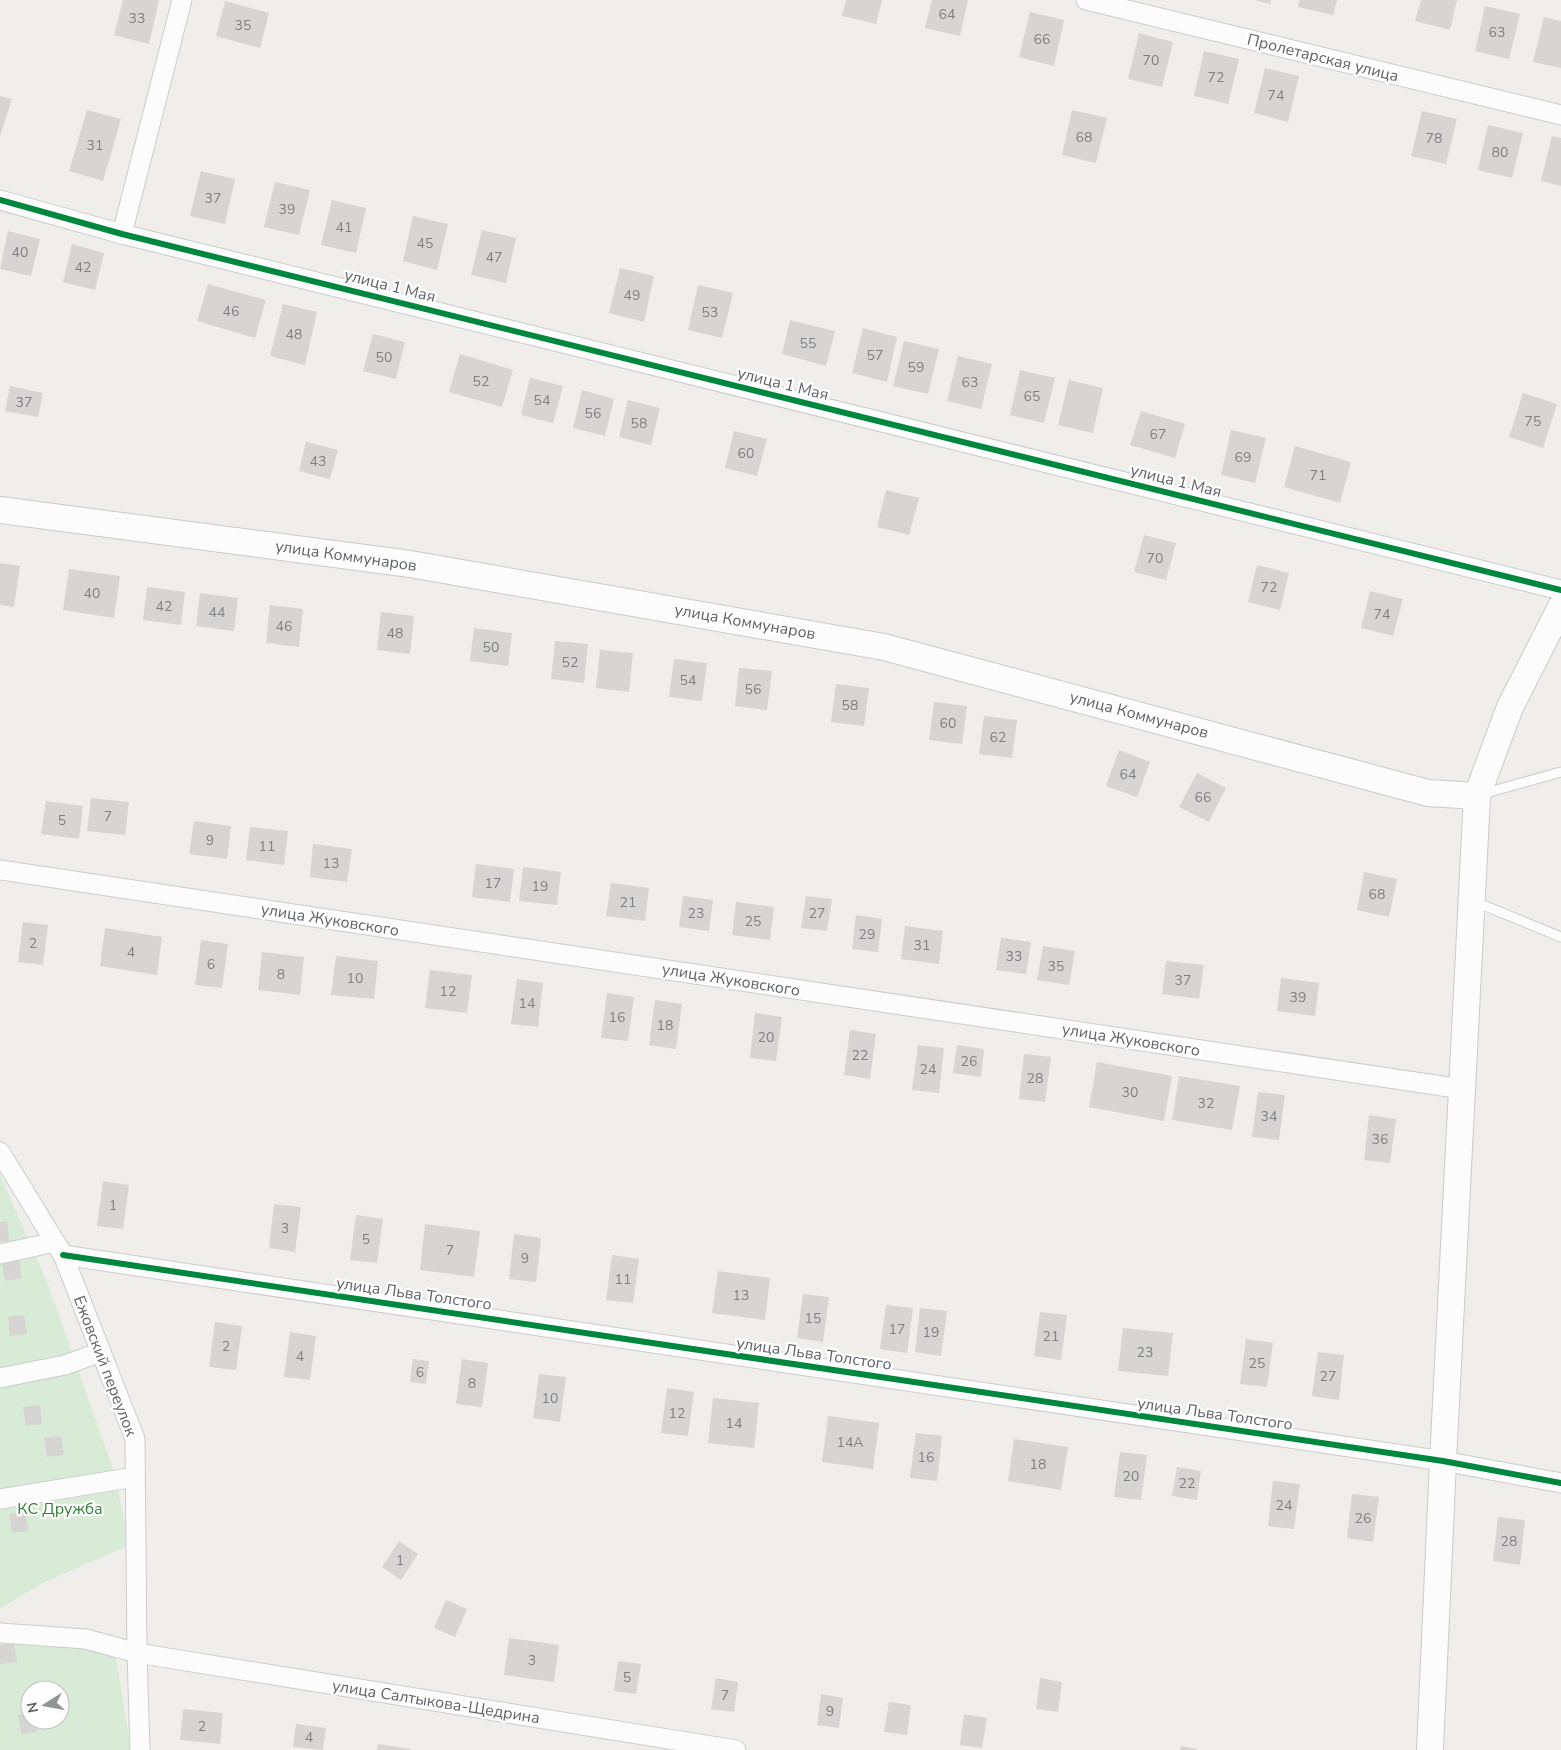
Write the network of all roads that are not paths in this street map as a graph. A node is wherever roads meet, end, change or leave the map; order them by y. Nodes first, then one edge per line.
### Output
1 (182, 0) edge
2 (1086, 0) edge
3 (1561, 115) edge
4 (0, 200) edge
5 (122, 234) junction
6 (0, 510) edge
7 (1561, 590) edge
8 (1561, 607) edge
9 (1561, 772) edge
10 (1477, 796) junction
11 (0, 870) edge
12 (1471, 900) junction
13 (1561, 937) edge
14 (1462, 1089) junction
15 (0, 1152) edge
16 (59, 1249) junction
17 (0, 1254) edge
18 (100, 1352) junction
19 (0, 1378) edge
20 (1443, 1461) junction
21 (135, 1477) junction
22 (1561, 1484) edge
23 (0, 1499) edge
24 (0, 1633) edge
25 (137, 1653) junction
26 (140, 1750) edge
27 (736, 1750) edge
28 (1430, 1750) edge

1 - 5 street
2 - 3 street, Пролетарская улица
4 - 5 street, улица 1 Мая
5 - 7 street, улица 1 Мая
6 - 10 main road, улица Коммунаров
8 - 10 main road
9 - 10 lane
10 - 12 main road
11 - 14 street, улица Жуковского
12 - 13 lane
12 - 14 main road
14 - 20 main road
15 - 16 street, Ежовский переулок
16 - 17 street
16 - 18 street, Ежовский переулок
16 - 20 street, улица Льва Толстого
18 - 19 street
18 - 21 street, Ежовский переулок
20 - 22 street, улица Льва Толстого
20 - 28 main road
21 - 23 street
21 - 25 street, Ежовский переулок
24 - 25 street, улица Салтыкова-Щедрина
25 - 26 street, Ежовский переулок
25 - 27 street, улица Салтыкова-Щедрина

